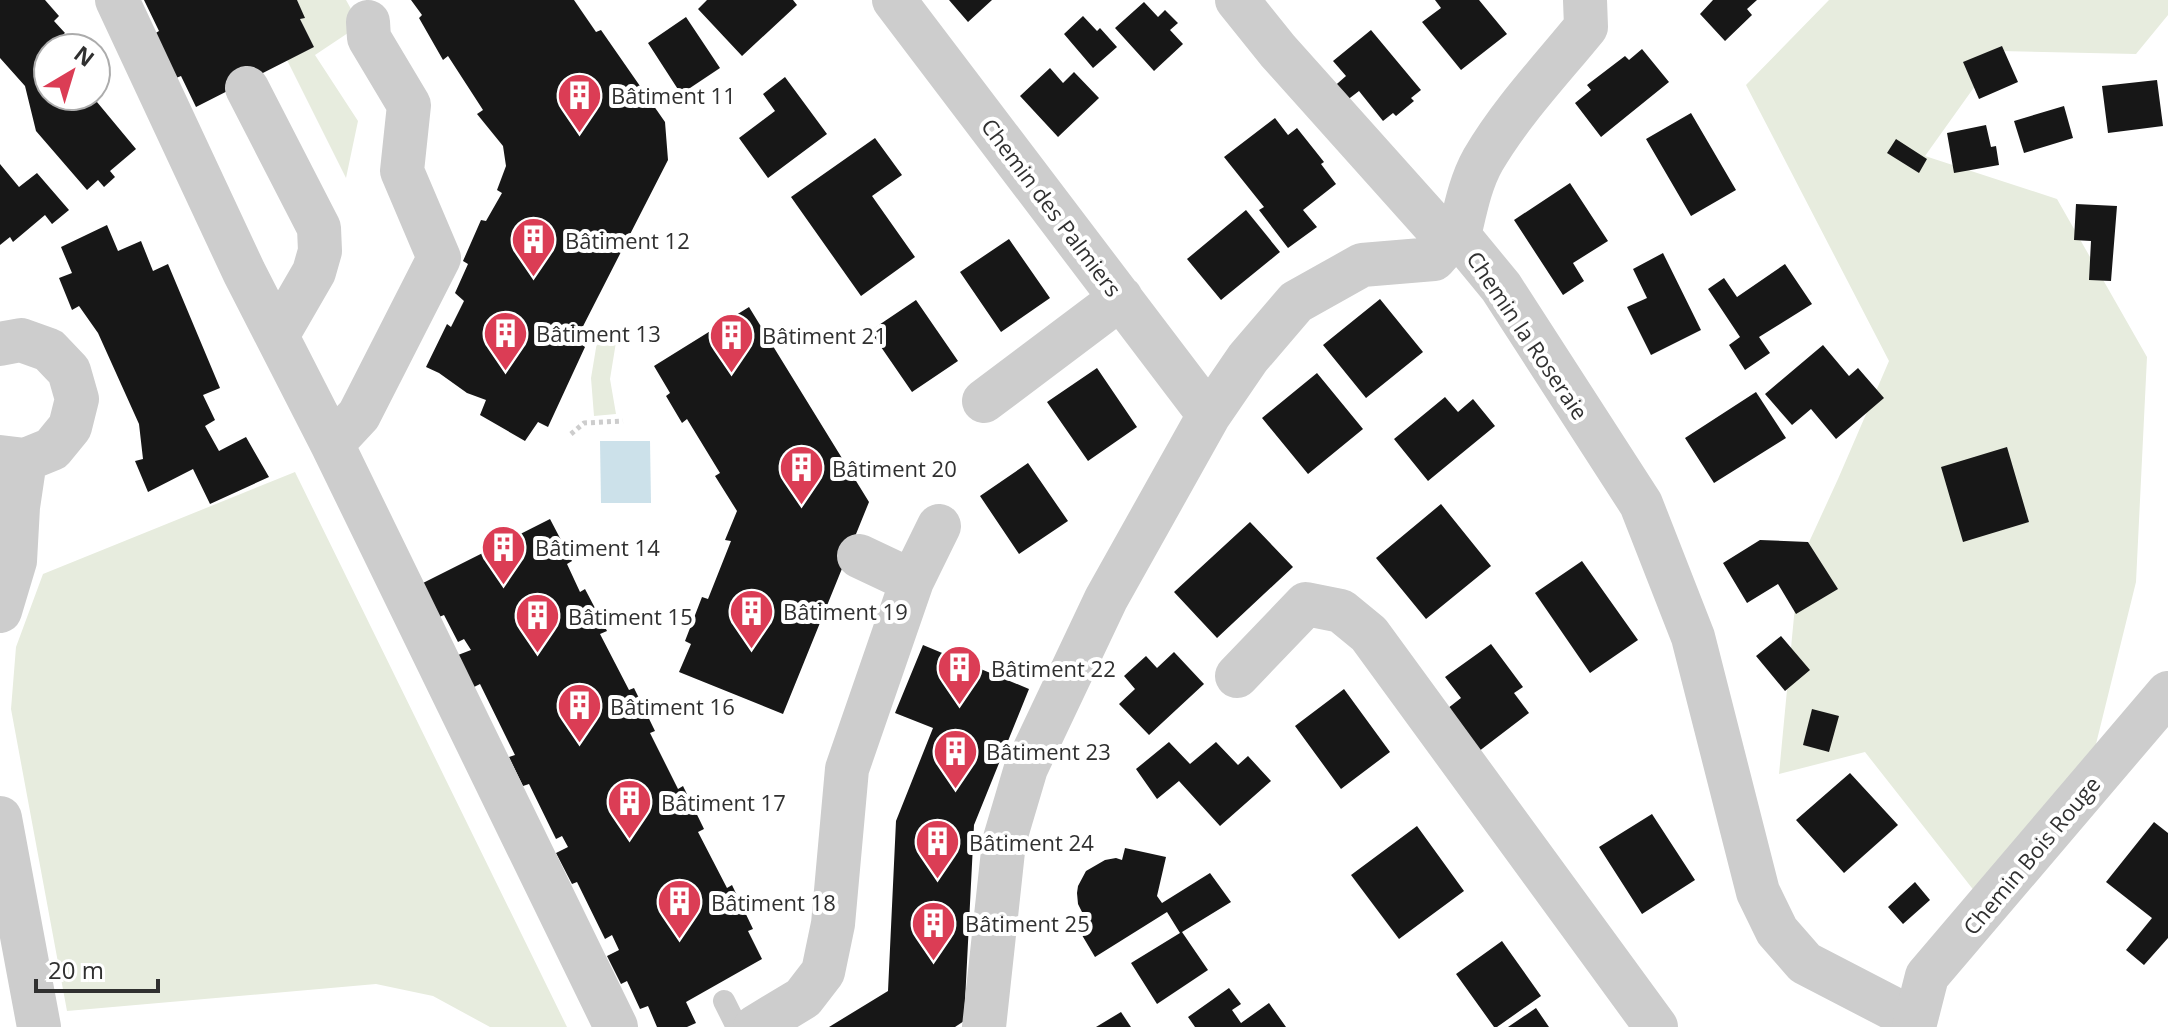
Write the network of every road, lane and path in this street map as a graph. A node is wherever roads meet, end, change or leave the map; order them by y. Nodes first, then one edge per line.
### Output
1 (117, 0) edge
2 (894, 0) edge
3 (1237, 0) edge
4 (1585, 0) edge
5 (368, 22) dead end
6 (247, 88) dead end
7 (1454, 239) junction
8 (1121, 298) junction
9 (277, 336) junction
10 (0, 344) edge
11 (984, 401) dead end
12 (1209, 415) junction
13 (623, 421) dead end
14 (571, 434) dead end
15 (332, 444) junction
16 (12, 458) edge
17 (939, 526) dead end
18 (859, 556) dead end
19 (912, 581) junction
20 (0, 611) edge
21 (1237, 676) dead end
22 (2168, 693) edge
23 (0, 818) edge
24 (740, 1014) edge
25 (1914, 1023) edge
26 (39, 1027) edge
27 (616, 1027) edge
28 (737, 1027) edge
29 (984, 1027) edge
30 (1656, 1027) edge

1 - 9 street
2 - 8 street, Chemin des Palmiers
3 - 7 street
4 - 7 street
5 - 15 street
6 - 9 street
7 - 12 street, Chemin la Roseraie
7 - 25 street, Chemin la Roseraie
8 - 11 street
8 - 12 street, Chemin des Palmiers
9 - 15 street
10 - 16 street
12 - 29 street, Chemin la Roseraie
13 - 14 path
15 - 27 street
16 - 20 street
17 - 19 street
18 - 19 street
19 - 24 street
21 - 30 street
22 - 25 street, Chemin Bois Rouge
23 - 26 street
24 - 28 lane

